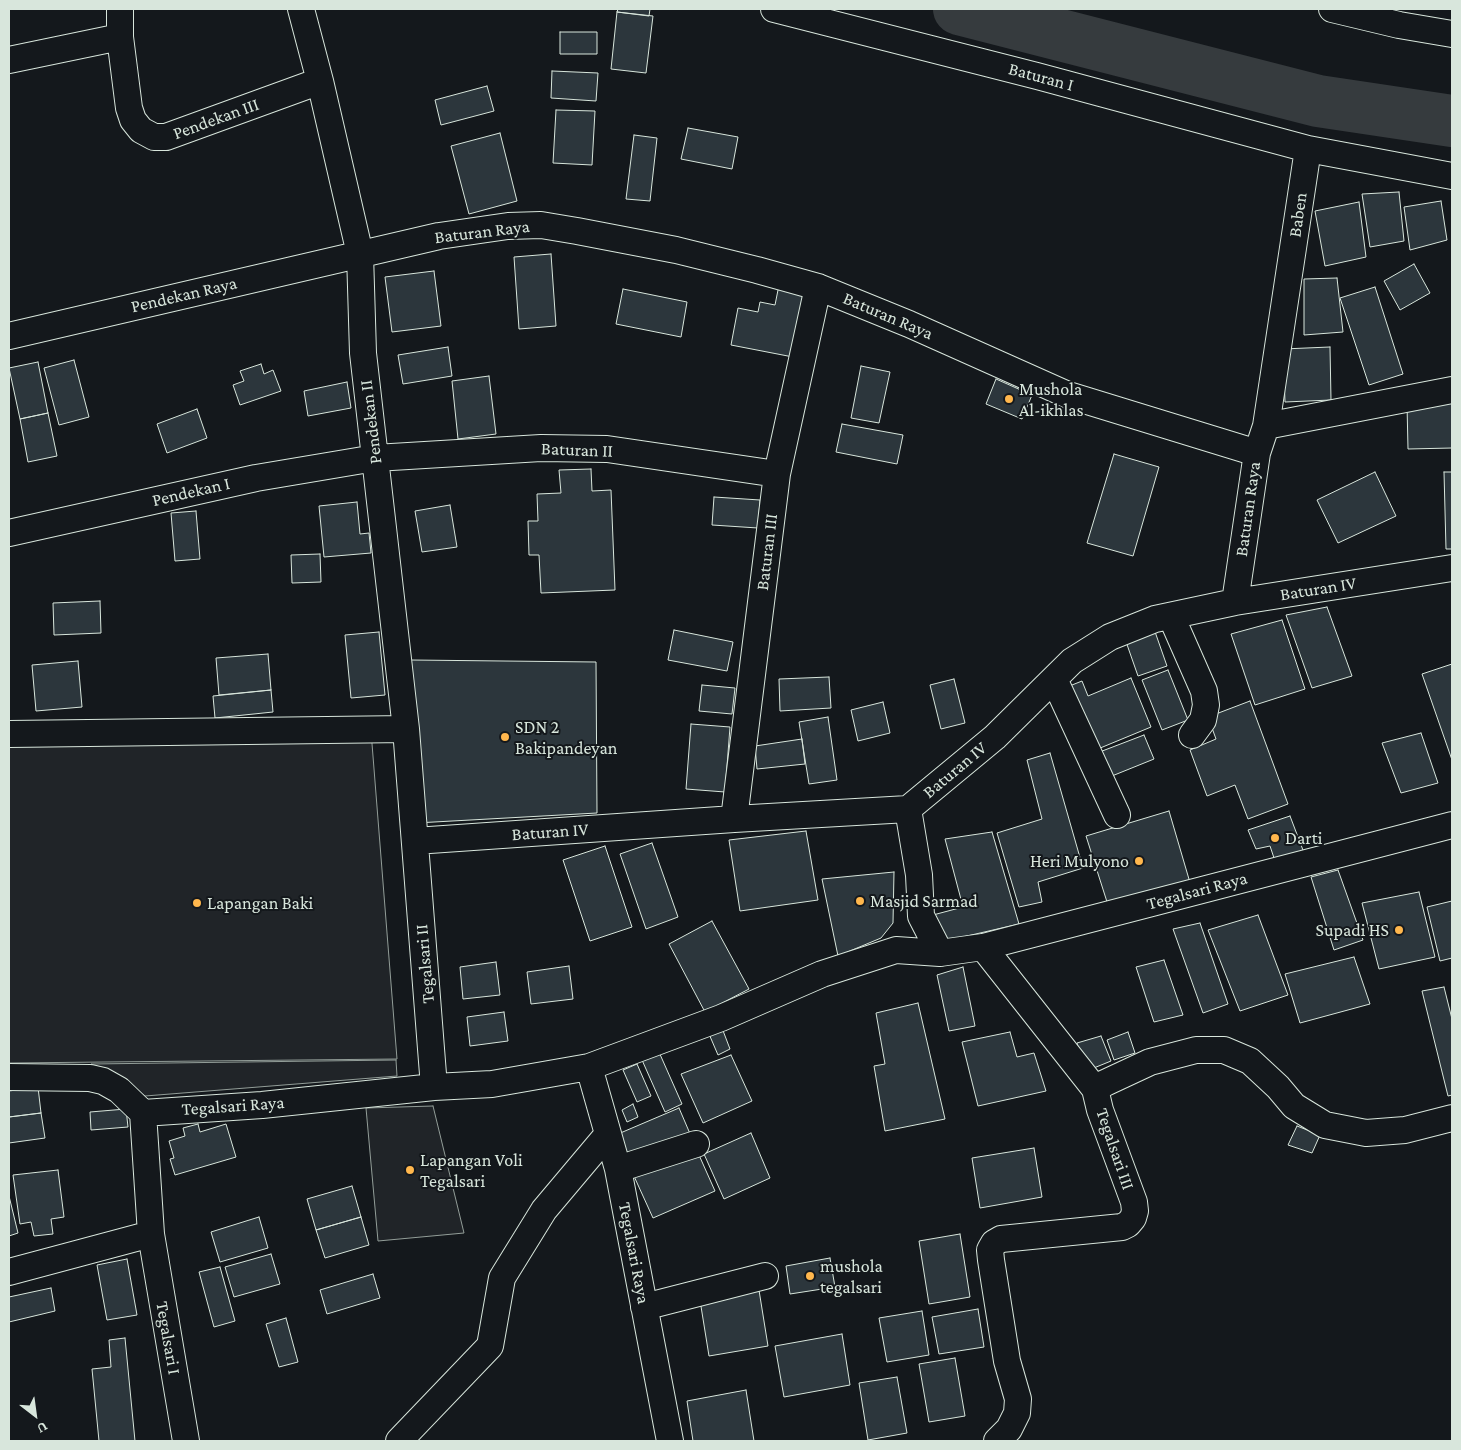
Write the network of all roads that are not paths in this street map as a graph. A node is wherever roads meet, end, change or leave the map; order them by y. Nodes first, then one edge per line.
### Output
1 (120, 9) edge
2 (301, 9) edge
3 (774, 9) edge
4 (1332, 9) edge
5 (1452, 34) edge
6 (120, 37) junction
7 (9, 60) edge
8 (320, 81) junction
9 (1308, 149) junction
10 (1452, 176) edge
11 (360, 254) junction
12 (818, 287) junction
13 (9, 336) edge
14 (1452, 390) edge
15 (1266, 426) junction
16 (1257, 453) junction
17 (375, 458) junction
18 (777, 474) junction
19 (9, 533) edge
20 (1452, 568) edge
21 (1235, 602) junction
22 (1171, 616) junction
23 (1054, 679) junction
24 (406, 729) junction
25 (9, 734) edge
26 (1192, 735) dead end
27 (908, 809) junction
28 (1117, 815) dead end
29 (734, 819) junction
30 (1452, 824) edge
31 (415, 841) junction
32 (921, 916) junction
33 (983, 947) junction
34 (896, 950) junction
35 (940, 953) junction
36 (590, 1067) junction
37 (9, 1077) edge
38 (434, 1088) junction
39 (1095, 1089) junction
40 (143, 1113) junction
41 (1452, 1118) edge
42 (608, 1134) junction
43 (696, 1144) dead end
44 (618, 1169) junction
45 (150, 1234) junction
46 (9, 1272) edge
47 (765, 1276) dead end
48 (644, 1307) junction
49 (186, 1441) edge
50 (399, 1441) edge
51 (670, 1441) edge
52 (997, 1441) edge

1 - 6 street, Pendekan III
2 - 8 street, Pendekan II
3 - 9 street, Baturan I
4 - 5 street
6 - 7 street
6 - 8 street, Pendekan III
8 - 11 street, Pendekan II
9 - 10 street
9 - 15 street, Baben
11 - 12 street, Baturan Raya
11 - 13 street, Pendekan Raya
11 - 17 street, Pendekan II
12 - 16 street, Baturan Raya
12 - 18 street, Baturan III
14 - 15 street
15 - 16 street, Baben
16 - 21 street, Baturan Raya
17 - 18 street, Baturan II
17 - 19 street, Pendekan I
17 - 24 street, Pendekan II
18 - 29 street, Baturan III
20 - 21 street, Baturan IV
21 - 22 street, Baturan IV
22 - 23 street, Baturan IV
22 - 26 street
23 - 27 street, Baturan IV
23 - 28 street
24 - 25 street
24 - 31 street, Pendekan II
27 - 29 street, Baturan IV
27 - 32 street
29 - 31 street, Baturan IV
30 - 33 street, Tegalsari Raya
31 - 38 street, Tegalsari II
32 - 34 street
32 - 35 street
33 - 35 street, Tegalsari Raya
33 - 39 street
34 - 35 street, Tegalsari Raya
34 - 36 street, Tegalsari Raya
36 - 38 street, Tegalsari Raya
36 - 42 street, Tegalsari Raya
37 - 40 street
38 - 40 street, Tegalsari Raya
39 - 41 street, Tegalsari III
39 - 52 street, Tegalsari III
40 - 45 street
42 - 44 street, Tegalsari Raya
42 - 50 street
43 - 44 street
44 - 48 street, Tegalsari Raya
45 - 46 street
45 - 49 street, Tegalsari I
47 - 48 street
48 - 51 street, Tegalsari Raya

